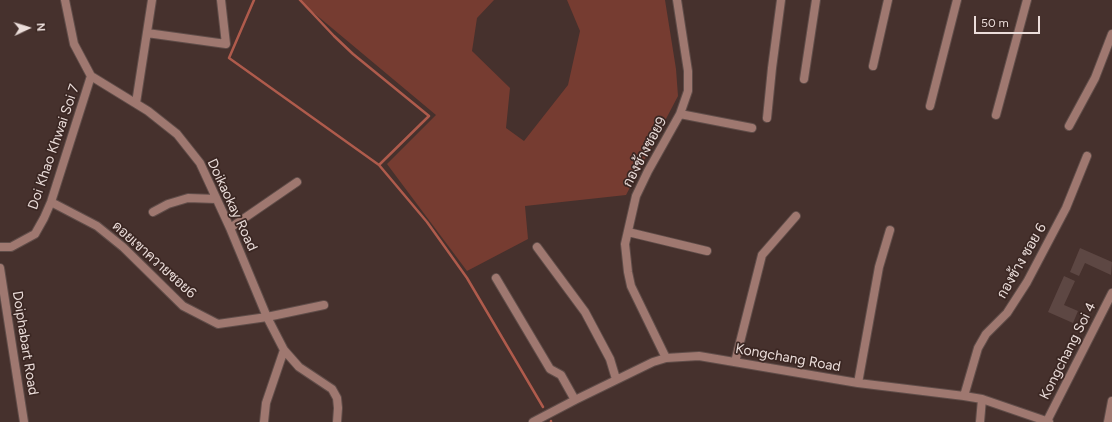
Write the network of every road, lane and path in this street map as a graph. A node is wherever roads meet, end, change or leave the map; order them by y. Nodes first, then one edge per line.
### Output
1 (65, 0) edge
2 (152, 0) edge
3 (221, 0) edge
4 (677, 0) edge
5 (781, 0) edge
6 (816, 0) edge
7 (888, 0) edge
8 (957, 0) edge
9 (1027, 0) edge
10 (147, 34) junction
11 (1112, 34) edge
12 (873, 66) dead end
13 (91, 76) junction
14 (804, 79) dead end
15 (136, 103) junction
16 (930, 106) dead end
17 (680, 114) junction
18 (996, 116) dead end
19 (767, 118) dead end
20 (1070, 126) dead end
21 (752, 128) dead end
22 (1087, 156) dead end
23 (297, 182) dead end
24 (216, 199) junction
25 (51, 202) junction
26 (152, 212) dead end
27 (796, 216) dead end
28 (230, 228) junction
29 (890, 230) dead end
30 (628, 232) junction
31 (0, 247) edge
32 (537, 247) dead end
33 (707, 251) dead end
34 (0, 268) edge
35 (496, 278) dead end
36 (1112, 293) edge
37 (324, 305) dead end
38 (268, 317) junction
39 (284, 350) junction
40 (666, 358) junction
41 (735, 362) junction
42 (616, 379) junction
43 (858, 383) junction
44 (964, 396) junction
45 (982, 399) junction
46 (575, 400) junction
47 (1112, 401) edge
48 (24, 422) edge
49 (264, 422) edge
50 (337, 422) edge
51 (532, 422) edge
52 (980, 422) edge
53 (1048, 422) edge
54 (1108, 422) edge

1 - 13 street
2 - 10 street
3 - 10 street
4 - 17 street, กองช้างซอย9
5 - 19 street
6 - 14 street
7 - 12 street
8 - 16 street
9 - 18 street
10 - 15 street
11 - 20 street
13 - 15 street, Doikaokay Road
13 - 25 street, Doi Khao Khwai Soi 7
15 - 24 street, Doikaokay Road
17 - 21 street
17 - 30 street, กองช้างซอย9
22 - 44 street, กองช้าง ซอย 6
23 - 28 street
24 - 26 street
24 - 28 street, Doikaokay Road
25 - 31 street, Doi Khao Khwai Soi 7
25 - 38 street, ดอยเขาควายซอย6
27 - 41 street
28 - 38 street, Doikaokay Road
29 - 43 street
30 - 33 street
30 - 40 street, กองช้างซอย9
32 - 42 street
34 - 48 street, Doiphabart Road
35 - 46 street
36 - 53 street, Kongchang Soi 4
37 - 38 street, ดอยเขาควายซอย6
38 - 39 street, Doikaokay Road
39 - 49 street
39 - 50 street, Doikaokay Road
40 - 41 street, Kongchang Road
40 - 42 street, Kongchang Road
41 - 43 street, Kongchang Road
42 - 46 street, Kongchang Road
43 - 44 street, Kongchang Road
44 - 45 street, Kongchang Road
45 - 52 street
45 - 53 street, Kongchang Road
46 - 51 street, Kongchang Road
47 - 54 street

